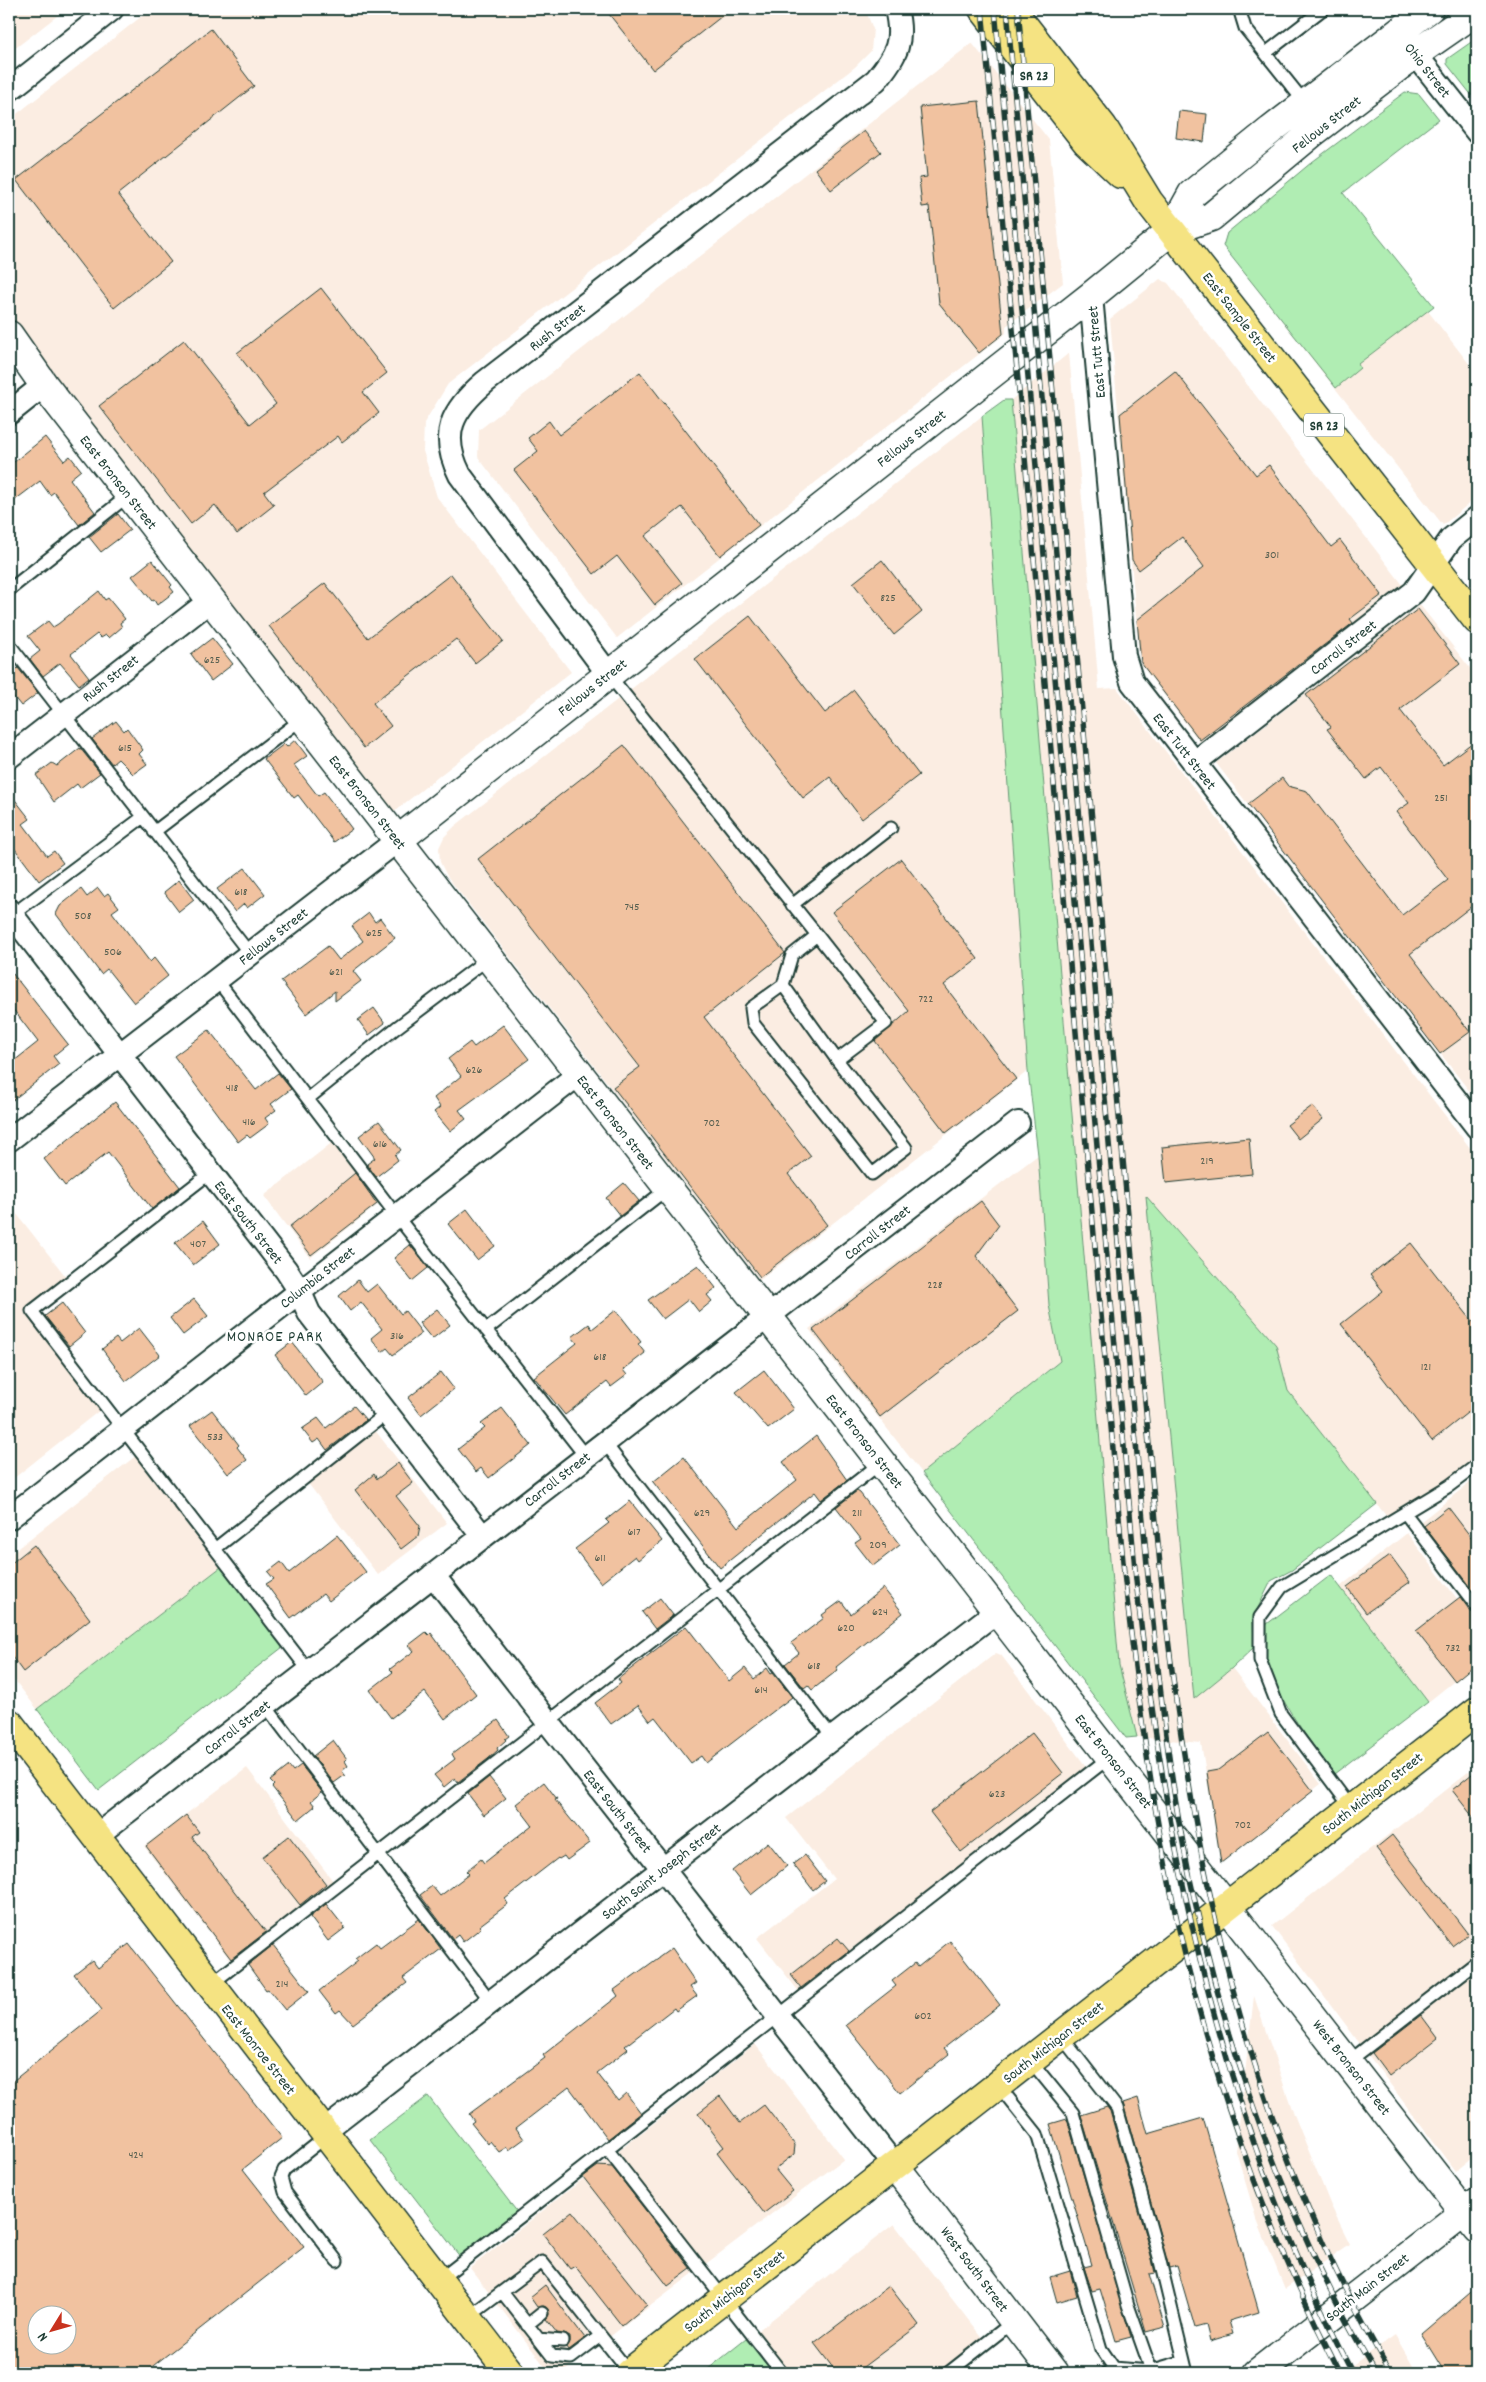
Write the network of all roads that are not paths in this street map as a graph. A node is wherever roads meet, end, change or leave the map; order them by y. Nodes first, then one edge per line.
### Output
1 (112, 9) edge
2 (896, 9) edge
3 (982, 9) edge
4 (1012, 9) edge
5 (1242, 9) edge
6 (1323, 9) edge
7 (1429, 9) edge
8 (1477, 11) edge
9 (1398, 32) junction
10 (1266, 53) junction
11 (1415, 54) junction
12 (9, 90) edge
13 (1305, 102) junction
14 (1477, 132) edge
15 (1149, 202) junction
16 (1172, 230) junction
17 (1091, 296) junction
18 (9, 335) edge
19 (44, 385) junction
20 (9, 413) edge
21 (129, 495) junction
22 (1477, 518) edge
23 (1433, 564) junction
24 (9, 590) edge
25 (211, 600) junction
26 (1477, 620) edge
27 (9, 644) edge
28 (609, 675) junction
29 (63, 714) junction
30 (303, 718) junction
31 (9, 756) edge
32 (1194, 763) junction
33 (143, 817) junction
34 (891, 828) dead end
35 (154, 832) junction
36 (398, 840) junction
37 (792, 906) junction
38 (10, 913) edge
39 (817, 936) junction
40 (250, 954) junction
41 (490, 958) junction
42 (217, 980) junction
43 (783, 985) junction
44 (120, 1055) junction
45 (837, 1060) junction
46 (579, 1074) junction
47 (309, 1098) junction
48 (1018, 1123) dead end
49 (1477, 1127) edge
50 (9, 1140) edge
51 (210, 1173) junction
52 (668, 1188) junction
53 (396, 1215) junction
54 (299, 1290) junction
55 (768, 1316) junction
56 (486, 1330) junction
57 (387, 1413) junction
58 (124, 1430) junction
59 (605, 1442) junction
60 (586, 1457) junction
61 (882, 1462) junction
62 (1477, 1465) edge
63 (1405, 1513) junction
64 (9, 1518) edge
65 (482, 1537) junction
66 (216, 1548) junction
67 (433, 1575) junction
68 (719, 1590) junction
69 (1477, 1607) edge
70 (997, 1611) junction
71 (309, 1671) junction
72 (264, 1705) junction
73 (1477, 1711) edge
74 (547, 1721) junction
75 (9, 1724) edge
76 (833, 1738) junction
77 (1111, 1756) junction
78 (1352, 1809) junction
79 (96, 1836) junction
80 (377, 1854) junction
81 (663, 1869) junction
82 (1227, 1906) junction
83 (1477, 1962) edge
84 (210, 1985) junction
85 (492, 2002) junction
86 (778, 2016) junction
87 (1061, 2036) junction
88 (1030, 2060) junction
89 (1348, 2062) junction
90 (998, 2085) junction
91 (325, 2133) junction
92 (607, 2149) junction
93 (895, 2166) junction
94 (1473, 2214) edge
95 (338, 2260) dead end
96 (439, 2280) junction
97 (502, 2292) junction
98 (567, 2294) junction
99 (724, 2299) junction
100 (558, 2301) dead end
101 (542, 2314) dead end
102 (467, 2318) junction
103 (1014, 2321) junction
104 (527, 2325) junction
105 (600, 2336) junction
106 (538, 2338) junction
107 (563, 2341) dead end
108 (1184, 2361) junction
109 (1111, 2371) edge
110 (1151, 2372) edge
111 (510, 2373) edge
112 (629, 2373) edge
113 (782, 2373) edge
114 (948, 2373) edge
115 (1054, 2373) edge
116 (1186, 2373) edge
117 (1257, 2373) edge

1 - 12 street
2 - 28 street, Rush Street
3 - 15 main road, SR 23
4 - 15 main road, East Sample Street / SR 23
5 - 10 lane
6 - 10 lane
7 - 9 street, Fellows Street
8 - 11 street, Fellows Street
9 - 11 street, Ohio Street
9 - 13 street, Fellows Street
10 - 13 lane
11 - 14 street, Ohio Street
11 - 16 street, Fellows Street
13 - 16 street, Fellows Street
15 - 16 main road, East Sample Street / SR 23
16 - 17 street, Fellows Street
16 - 23 main road, East Sample Street / SR 23
17 - 28 street, Fellows Street
17 - 32 street, East Tutt Street
18 - 19 street, East Bronson Street
19 - 20 street
19 - 21 street, East Bronson Street
21 - 24 lane
21 - 25 street, East Bronson Street
22 - 23 street, Carroll Street
23 - 26 main road, East Sample Street / SR 23
23 - 32 street, Carroll Street
25 - 29 street, Rush Street
25 - 30 street, East Bronson Street
27 - 29 lane
28 - 36 street, Fellows Street
28 - 37 lane
29 - 31 street, Rush Street
29 - 33 lane
30 - 35 lane
30 - 36 street, East Bronson Street
32 - 49 street, East Tutt Street
33 - 35 lane
33 - 38 lane
34 - 37 lane
35 - 40 lane
36 - 40 street, Fellows Street
36 - 41 street, East Bronson Street
37 - 39 lane
38 - 44 street, East South Street
39 - 43 lane
39 - 45 lane
40 - 42 street, Fellows Street
41 - 46 street, East Bronson Street
41 - 47 lane
42 - 44 street, Fellows Street
42 - 47 lane
43 - 45 lane
43 - 45 lane
44 - 50 street, Fellows Street
44 - 51 street, East South Street
46 - 52 street, East Bronson Street
46 - 53 street, Columbia Street
47 - 53 lane
48 - 55 street, Carroll Street
51 - 54 street, East South Street
51 - 58 lane
52 - 55 street, East Bronson Street
52 - 56 lane
53 - 54 street, Columbia Street
53 - 56 lane
54 - 57 street, East South Street
54 - 58 street, Columbia Street
55 - 59 street, Carroll Street
55 - 61 street, East Bronson Street
56 - 60 lane
57 - 65 street, East South Street
57 - 66 lane
58 - 64 street, Columbia Street
58 - 66 lane
59 - 60 street, Carroll Street
59 - 68 lane
60 - 65 street, Carroll Street
61 - 68 lane
61 - 70 street, East Bronson Street
62 - 63 lane
63 - 69 lane
63 - 78 lane
65 - 67 street, Carroll Street
66 - 71 lane
67 - 71 street, Carroll Street
67 - 74 street, East South Street
68 - 74 lane
68 - 76 lane
70 - 76 street, South Saint Joseph Street
70 - 77 street, East Bronson Street
71 - 72 street, Carroll Street
72 - 79 street, Carroll Street
72 - 80 lane
73 - 78 main road, South Michigan Street
74 - 80 lane
74 - 81 street, East South Street
75 - 79 main road, East Monroe Street
76 - 81 street, South Saint Joseph Street
77 - 82 street, East Bronson Street
77 - 86 lane
78 - 82 main road, South Michigan Street
79 - 84 main road, East Monroe Street
80 - 84 lane
80 - 85 lane
81 - 85 street, South Saint Joseph Street
81 - 86 street, East South Street
82 - 87 main road, South Michigan Street
82 - 89 street, West Bronson Street
83 - 89 lane
84 - 91 main road, East Monroe Street
85 - 91 street, South Saint Joseph Street
86 - 92 lane
86 - 93 street, East South Street
87 - 88 main road, South Michigan Street
87 - 108 lane
88 - 90 main road, South Michigan Street
88 - 110 lane
89 - 94 street, West Bronson Street
90 - 93 main road, South Michigan Street
90 - 109 lane
91 - 95 lane
91 - 96 main road, East Monroe Street
92 - 96 lane
92 - 99 lane
93 - 99 main road, South Michigan Street
93 - 103 street, West South Street
94 - 117 street, South Main Street
96 - 102 main road, East Monroe Street
97 - 98 lane
97 - 102 lane
97 - 104 lane
98 - 100 lane
98 - 105 lane
99 - 112 main road, South Michigan Street
99 - 113 lane
101 - 104 lane
102 - 111 main road, East Monroe Street
103 - 114 lane
103 - 115 street, West South Street
104 - 106 lane
105 - 106 lane
105 - 112 lane
106 - 107 lane
108 - 110 lane
108 - 116 lane
109 - 110 lane

